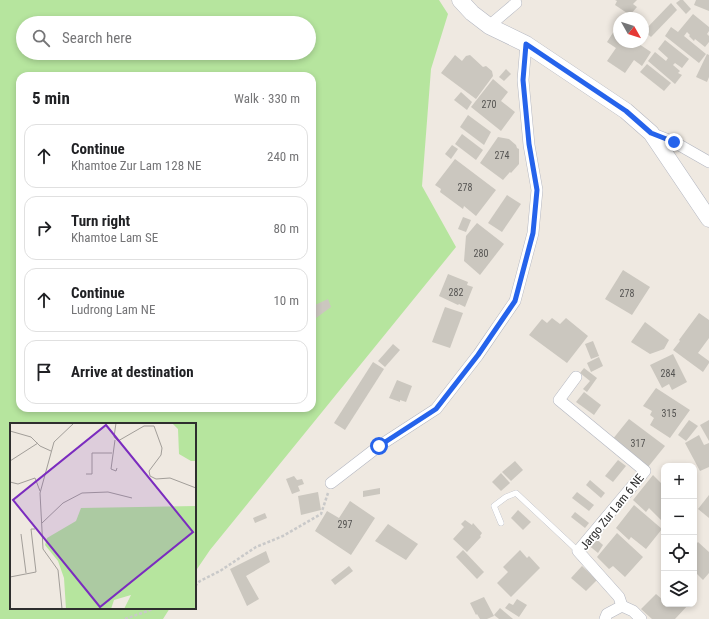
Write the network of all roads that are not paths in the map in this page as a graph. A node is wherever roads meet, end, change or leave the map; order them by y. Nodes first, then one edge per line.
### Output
1 (460, 0) edge
2 (516, 3) dead end
3 (489, 26) junction
4 (526, 44) junction
5 (651, 133) junction
6 (709, 162) edge
7 (709, 220) edge
8 (576, 377) dead end
9 (331, 483) road end
10 (501, 522) dead end
11 (578, 551) junction
12 (622, 606) junction
13 (605, 619) edge
14 (642, 619) edge

1 - 3 main road
2 - 3 street
3 - 4 main road
4 - 5 main road
4 - 9 street
5 - 6 street
5 - 7 main road
8 - 11 street, Jargo Zur Lam 6 NE
10 - 11 lane
11 - 12 street, Jargo Zur Lam 6 NE
12 - 13 street
12 - 14 street

